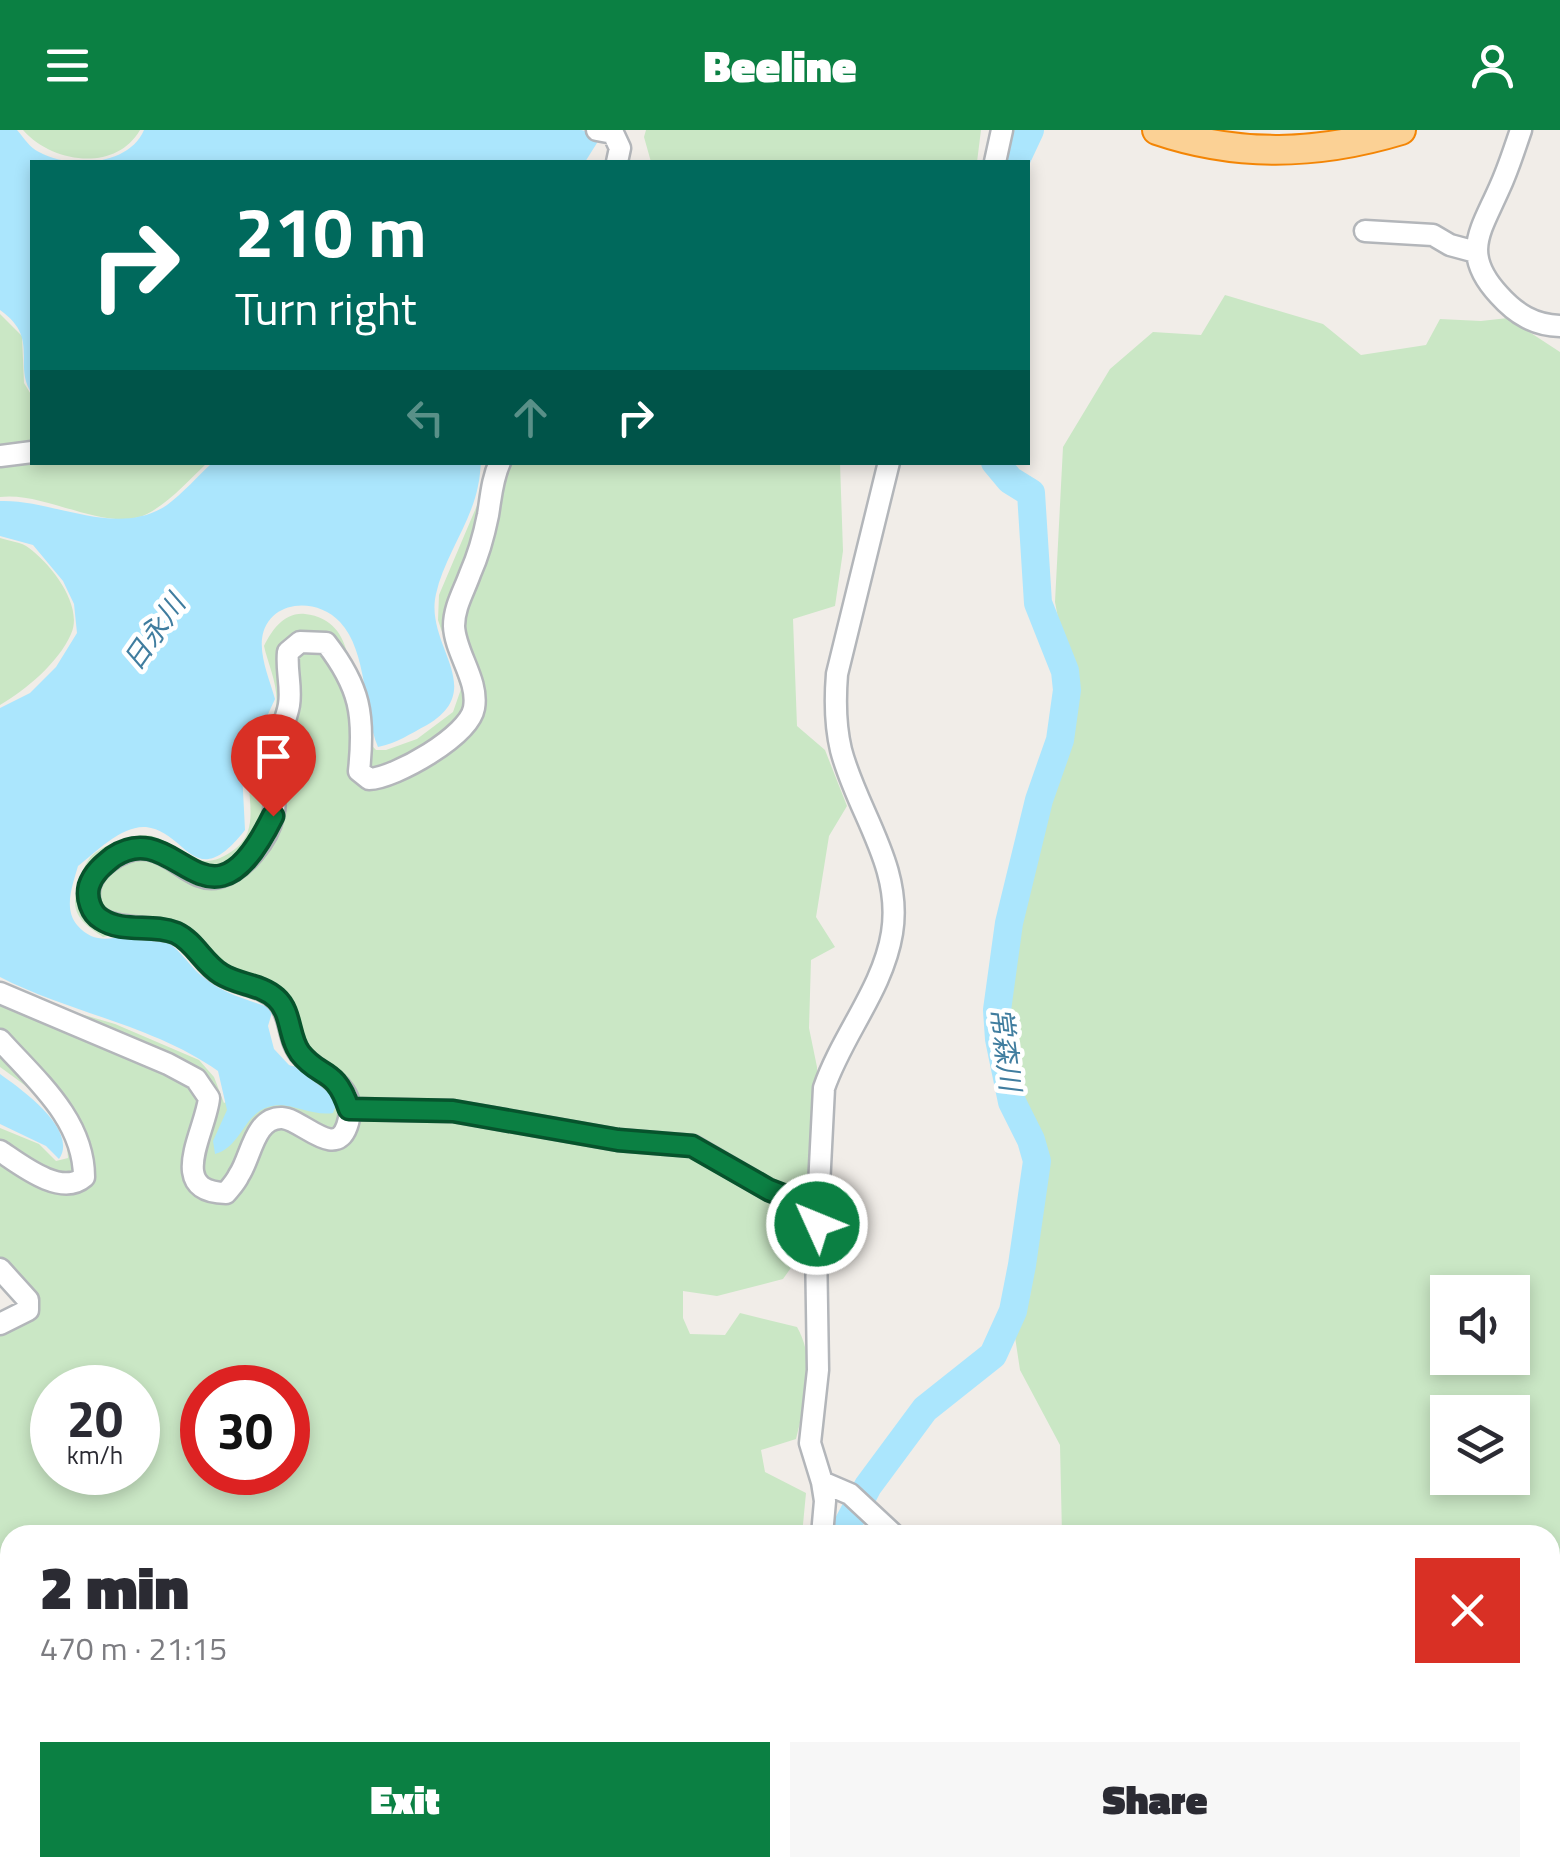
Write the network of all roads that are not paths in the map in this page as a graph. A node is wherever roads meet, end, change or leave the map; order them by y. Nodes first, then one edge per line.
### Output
1 (598, 130) edge
2 (1002, 130) edge
3 (1157, 130) edge
4 (1401, 130) edge
5 (1521, 130) edge
6 (617, 160) edge
7 (996, 160) edge
8 (1365, 231) dead end
9 (1476, 252) junction
10 (1560, 326) edge
11 (30, 452) edge
12 (0, 456) edge
13 (499, 465) edge
14 (888, 465) edge
15 (0, 993) edge
16 (0, 1040) edge
17 (349, 1109) junction
18 (0, 1152) edge
19 (818, 1203) junction
20 (0, 1269) edge
21 (0, 1324) edge
22 (822, 1482) junction
23 (823, 1525) edge
24 (883, 1525) edge

1 - 6 street
2 - 7 street
3 - 4 highway
5 - 9 street
8 - 9 street
9 - 10 street
11 - 12 street
13 - 17 street
14 - 19 street
15 - 17 street
16 - 18 street
17 - 19 street
19 - 22 street
20 - 21 street
22 - 23 street
22 - 24 street

